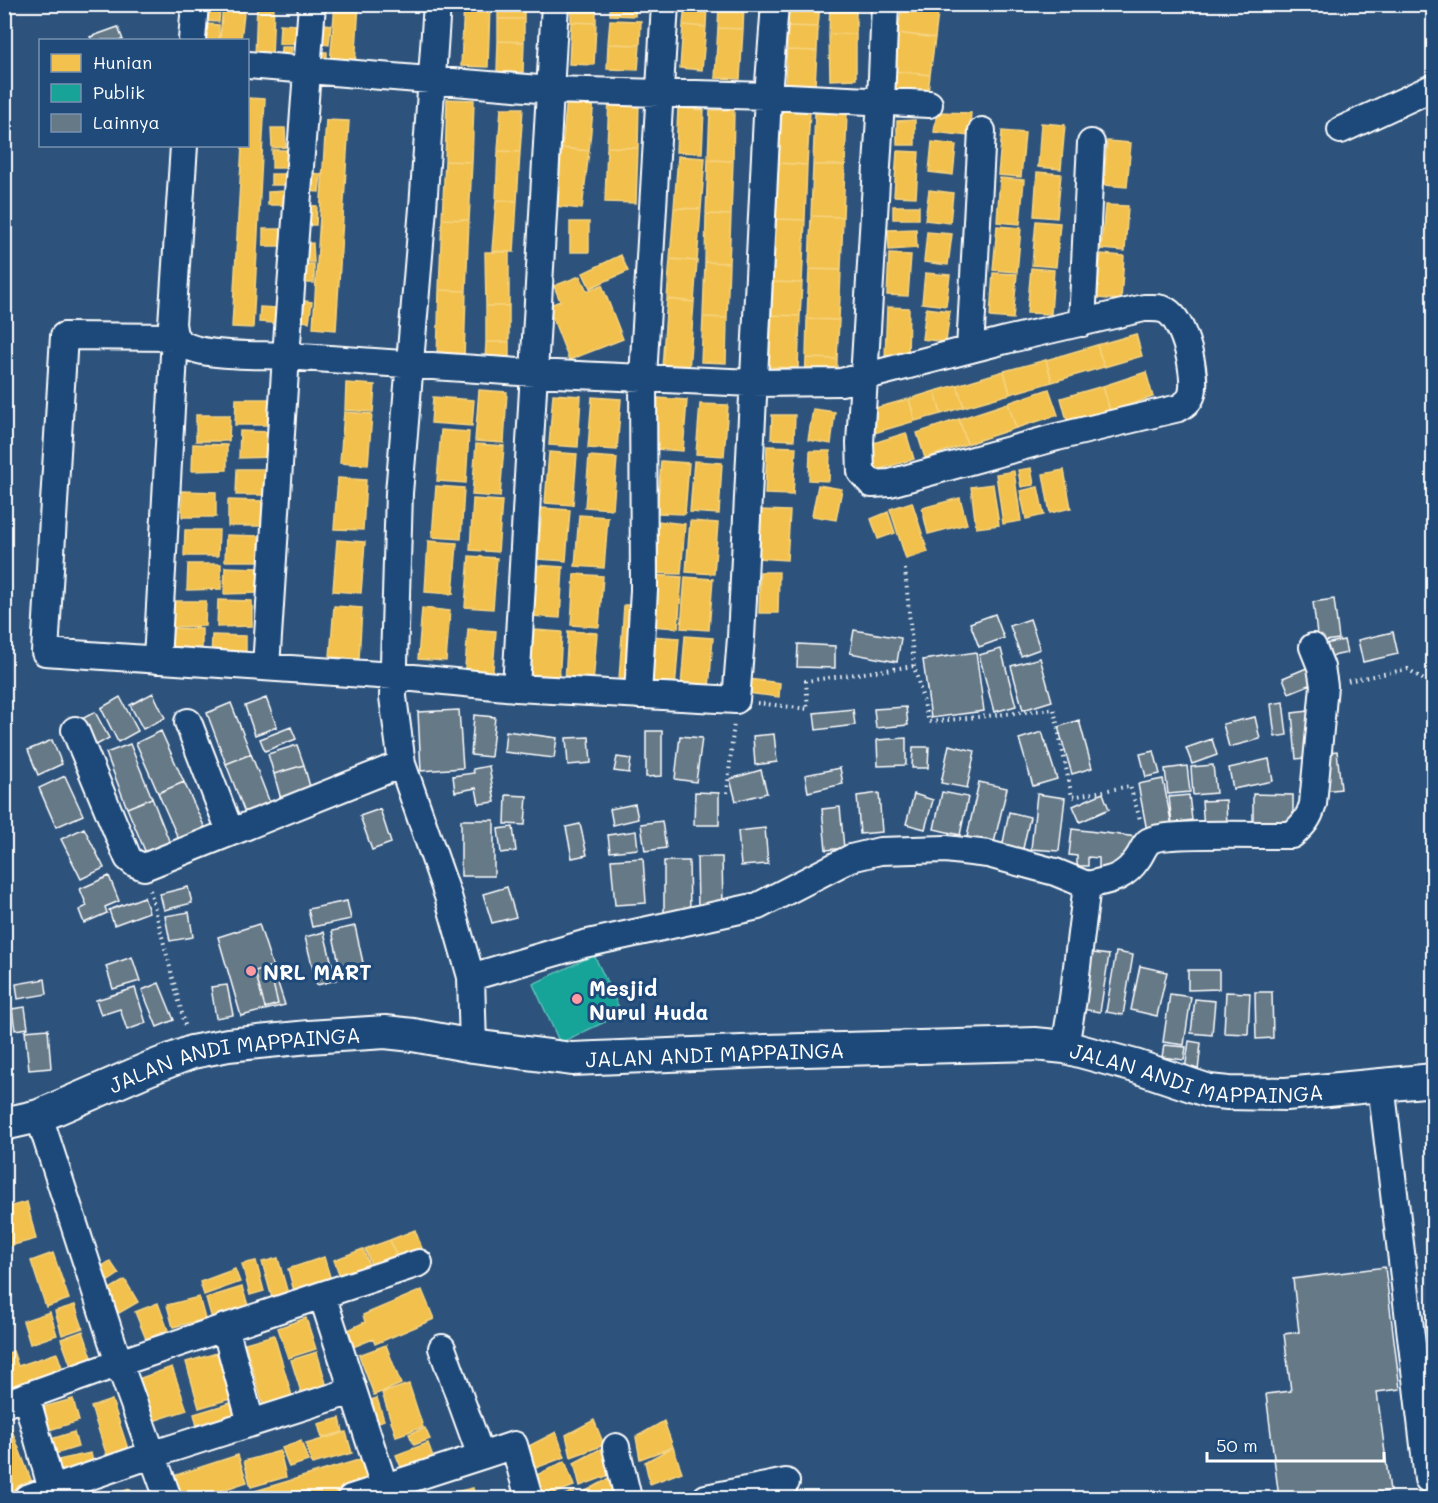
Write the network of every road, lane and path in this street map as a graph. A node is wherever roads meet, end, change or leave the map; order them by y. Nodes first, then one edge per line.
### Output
1 (195, 4) edge
2 (312, 4) edge
3 (437, 4) edge
4 (555, 4) edge
5 (665, 4) edge
6 (775, 4) edge
7 (885, 4) edge
8 (187, 39) edge
9 (249, 65) edge
10 (306, 71) junction
11 (432, 78) junction
12 (1434, 87) edge
13 (551, 90) junction
14 (660, 92) junction
15 (768, 96) junction
16 (881, 101) junction
17 (929, 105) dead end
18 (1341, 130) dead end
19 (982, 131) dead end
20 (1091, 143) dead end
21 (184, 147) edge
22 (1082, 323) junction
23 (175, 337) junction
24 (970, 349) junction
25 (286, 356) junction
26 (409, 364) junction
27 (534, 374) junction
28 (863, 376) junction
29 (643, 377) junction
30 (752, 382) junction
31 (905, 569) dead end
32 (1313, 647) dead end
33 (157, 660) junction
34 (914, 666) junction
35 (266, 667) junction
36 (393, 676) junction
37 (1324, 686) junction
38 (1434, 687) edge
39 (516, 688) junction
40 (638, 695) junction
41 (736, 700) junction
42 (188, 722) dead end
43 (75, 730) dead end
44 (402, 764) junction
45 (727, 793) dead end
46 (230, 831) junction
47 (1148, 842) junction
48 (144, 867) junction
49 (1087, 885) junction
50 (471, 976) junction
51 (473, 1046) junction
52 (1065, 1047) junction
53 (192, 1052) junction
54 (1434, 1080) edge
55 (1381, 1084) junction
56 (39, 1116) junction
57 (4, 1124) edge
58 (419, 1263) dead end
59 (322, 1295) junction
60 (225, 1327) junction
61 (442, 1348) dead end
62 (119, 1363) junction
63 (352, 1391) junction
64 (15, 1400) edge
65 (251, 1423) junction
66 (616, 1447) dead end
67 (154, 1454) junction
68 (481, 1456) junction
69 (1428, 1479) dead end
70 (786, 1482) dead end
71 (52, 1490) junction
72 (386, 1493) edge
73 (27, 1498) edge
74 (168, 1498) edge
75 (351, 1498) edge
76 (529, 1498) edge
77 (628, 1498) edge
78 (706, 1498) edge

1 - 8 street
2 - 10 street
3 - 11 street
4 - 13 street
5 - 14 street
6 - 15 street
7 - 16 street
9 - 10 street
10 - 11 street
10 - 25 street
11 - 13 street
11 - 26 street
12 - 18 street
13 - 14 street
13 - 27 street
14 - 15 street
14 - 29 street
15 - 16 street
15 - 30 street
16 - 17 street
16 - 28 street
19 - 24 street
20 - 22 street
21 - 23 street
22 - 24 street
22 - 28 street
23 - 25 street
23 - 33 street
23 - 33 street
24 - 28 street
25 - 26 street
25 - 35 street
26 - 27 street
26 - 36 street
27 - 29 street
27 - 39 street
28 - 30 street
29 - 30 street
29 - 40 street
30 - 41 street
31 - 34 path
32 - 37 street
33 - 35 street
34 - 41 path
34 - 47 path
35 - 36 street
36 - 39 street
36 - 44 street
37 - 38 path
37 - 47 street
39 - 40 street
40 - 41 street
41 - 45 path
42 - 46 street
43 - 48 street
44 - 46 street
44 - 50 street
46 - 48 street
47 - 49 street
48 - 53 path
49 - 50 street
49 - 52 street
50 - 51 street
51 - 52 main road, JALAN ANDI MAPPAINGA
51 - 53 main road, JALAN ANDI MAPPAINGA
52 - 55 main road, JALAN ANDI MAPPAINGA
53 - 56 main road, JALAN ANDI MAPPAINGA
54 - 55 main road, JALAN ANDI MAPPAINGA
55 - 69 street
56 - 57 main road, JALAN ANDI MAPPAINGA
56 - 62 street
58 - 59 street
59 - 60 street
59 - 63 street
60 - 62 street
60 - 65 street
61 - 68 street
62 - 64 street
62 - 67 street
63 - 65 street
63 - 72 street
64 - 71 street
65 - 67 street
66 - 77 street
67 - 71 street
67 - 74 street
68 - 72 street
68 - 76 street
70 - 78 street
71 - 73 street
72 - 75 street

